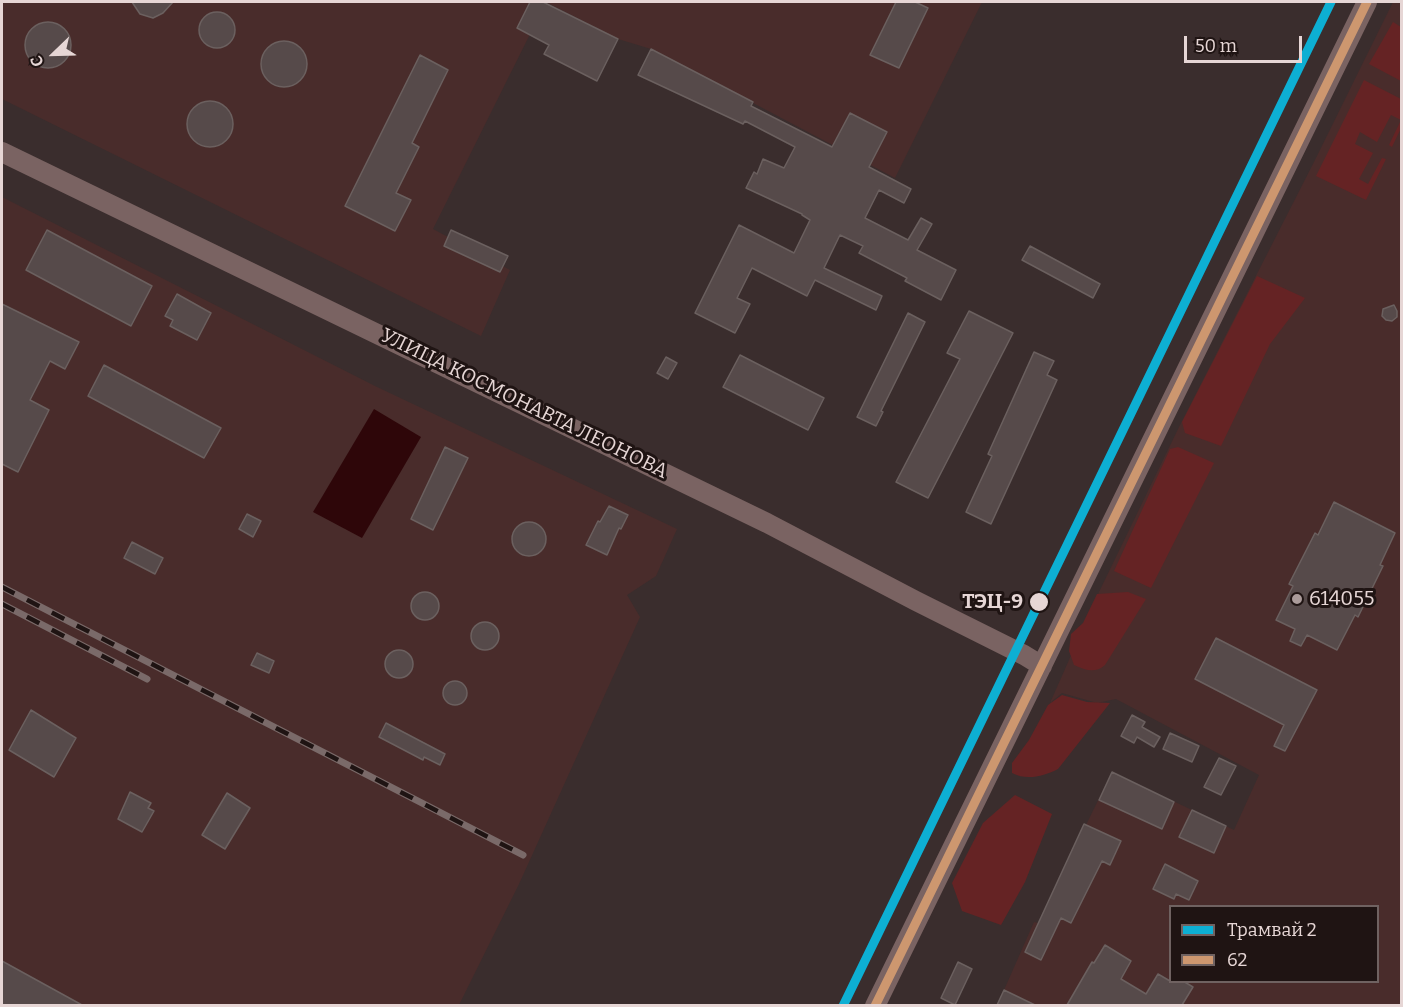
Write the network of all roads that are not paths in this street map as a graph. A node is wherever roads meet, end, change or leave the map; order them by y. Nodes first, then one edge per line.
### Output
1 (1367, 2) edge
2 (2, 152) edge
3 (1042, 666) junction
4 (875, 1005) edge

1 - 3 street
2 - 3 street, УЛИЦА КОСМОНАВТА ЛЕОНОВА
3 - 4 street

